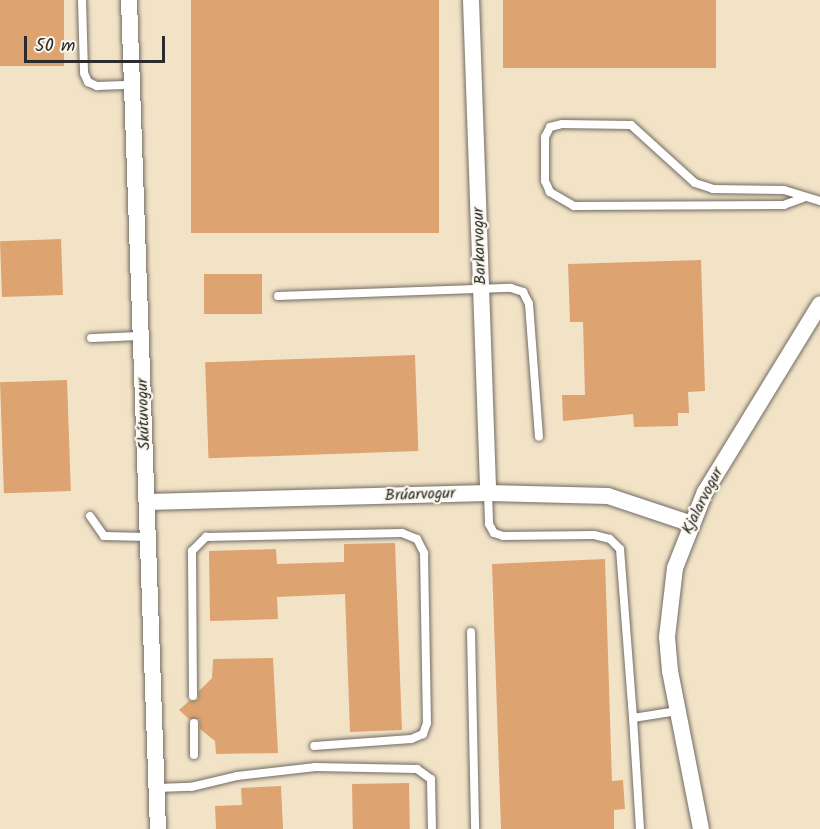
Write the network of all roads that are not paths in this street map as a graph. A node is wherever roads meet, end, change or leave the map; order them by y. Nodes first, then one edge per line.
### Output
1 (82, 0) edge
2 (129, 0) edge
3 (471, 0) edge
4 (132, 85) junction
5 (803, 198) junction
6 (820, 201) edge
7 (481, 289) junction
8 (278, 296) dead end
9 (820, 304) edge
10 (141, 336) junction
11 (91, 338) dead end
12 (539, 437) dead end
13 (488, 493) junction
14 (147, 502) junction
15 (90, 516) dead end
16 (689, 523) junction
17 (148, 537) junction
18 (471, 632) dead end
19 (193, 696) dead end
20 (677, 711) junction
21 (633, 718) junction
22 (194, 723) dead end
23 (314, 746) dead end
24 (194, 755) dead end
25 (157, 788) junction
26 (158, 829) edge
27 (432, 829) edge
28 (475, 829) edge
29 (640, 829) edge
30 (701, 829) edge

1 - 4 lane
2 - 4 street, Skútuvogur
3 - 7 street, Barkarvogur
4 - 10 street, Skútuvogur
5 - 5 lane
5 - 6 lane
7 - 8 lane
7 - 12 lane
7 - 13 street, Barkarvogur
9 - 16 street, Kjalarvogur
10 - 11 lane
10 - 14 street, Skútuvogur
13 - 14 street, Brúarvogur
13 - 16 street, Brúarvogur
13 - 21 lane
14 - 17 street, Skútuvogur
15 - 17 lane
16 - 20 street, Kjalarvogur
17 - 25 street, Skútuvogur
18 - 28 lane
19 - 23 lane
20 - 21 lane
20 - 30 street, Kjalarvogur
21 - 29 lane
22 - 24 lane
25 - 26 street, Skútuvogur
25 - 27 lane

